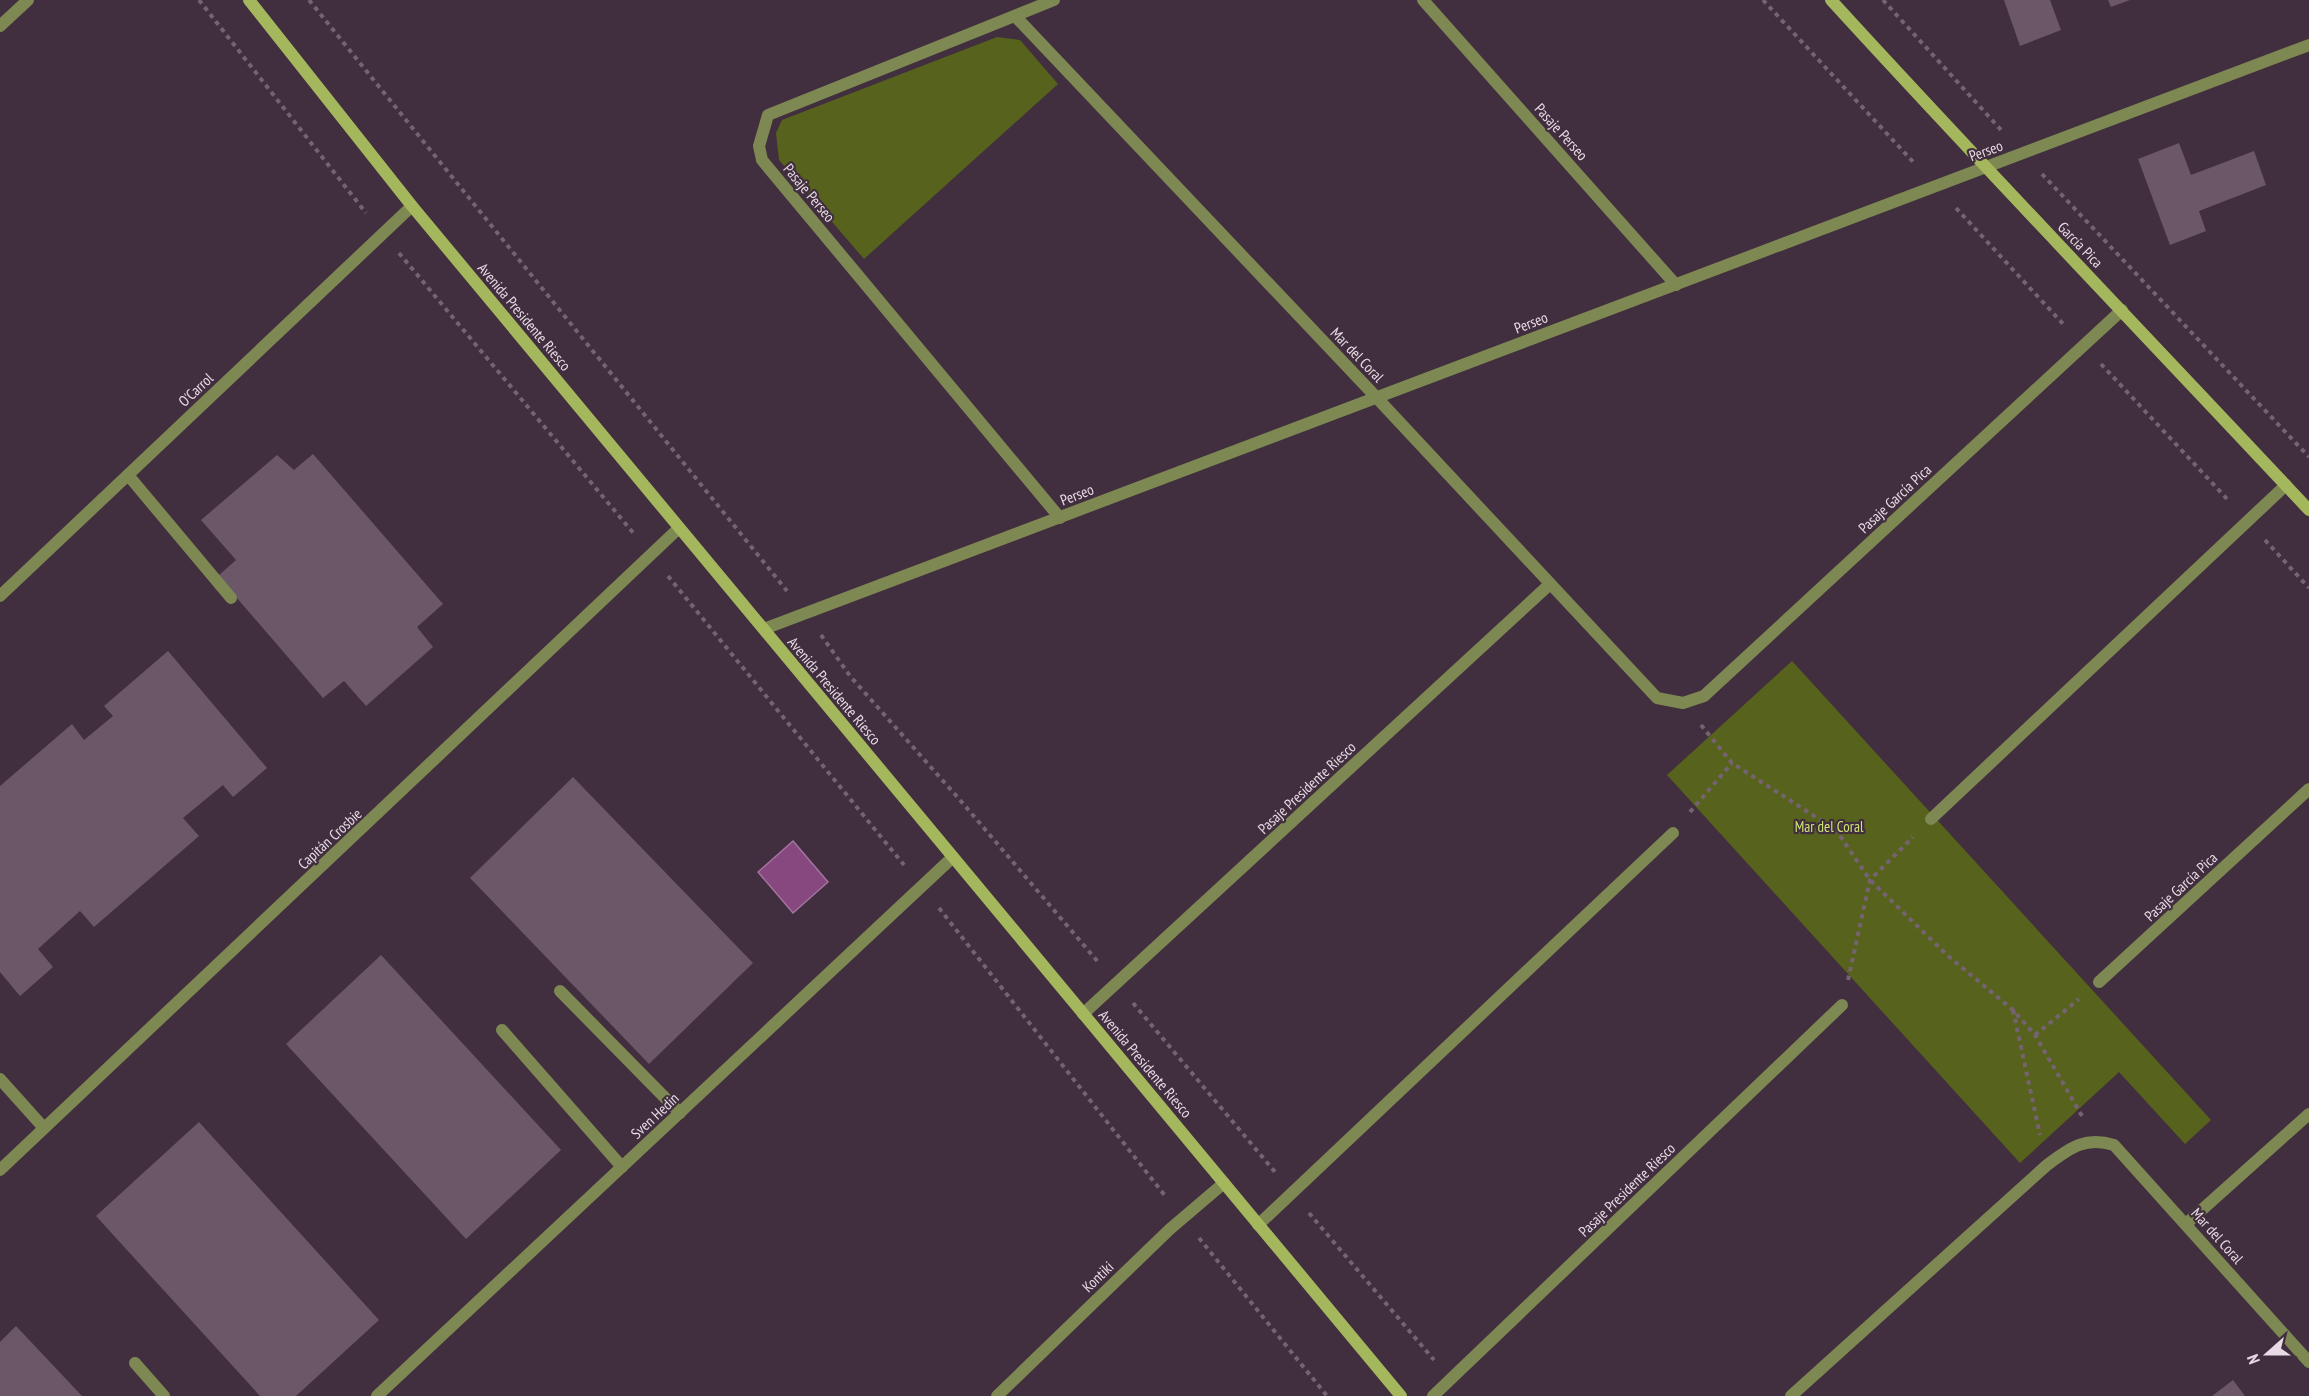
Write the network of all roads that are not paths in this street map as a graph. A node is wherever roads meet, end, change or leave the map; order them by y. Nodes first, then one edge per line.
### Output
1 (28, 0) edge
2 (249, 0) edge
3 (1054, 0) edge
4 (1423, 0) edge
5 (1831, 0) edge
6 (1015, 16) junction
7 (0, 26) edge
8 (2309, 45) edge
9 (1984, 168) junction
10 (412, 206) junction
11 (1676, 285) junction
12 (2122, 310) junction
13 (1377, 398) junction
14 (128, 475) junction
15 (2286, 485) junction
16 (2309, 510) edge
17 (1060, 518) junction
18 (679, 528) junction
19 (1551, 584) junction
20 (0, 597) edge
21 (231, 598) dead end
22 (764, 629) junction
23 (1683, 703) joint
24 (2309, 789) edge
25 (1931, 819) road end
26 (1673, 833) road end
27 (953, 857) junction
28 (2099, 982) road end
29 (561, 991) dead end
30 (1842, 1005) road end
31 (1083, 1014) junction
32 (502, 1030) dead end
33 (0, 1078) edge
34 (680, 1113) junction
35 (2309, 1114) edge
36 (44, 1128) junction
37 (622, 1167) junction
38 (0, 1170) edge
39 (1224, 1183) junction
40 (2186, 1224) junction
41 (1258, 1225) junction
42 (2309, 1362) edge
43 (135, 1363) dead end
44 (164, 1396) edge
45 (377, 1396) edge
46 (996, 1396) edge
47 (1401, 1396) edge
48 (1433, 1396) edge
49 (1791, 1396) edge

1 - 7 street
2 - 10 main road, Avenida Presidente Riesco
3 - 6 street, Pasaje Perseo
4 - 11 street, Pasaje Perseo
5 - 9 main road, García Pica
6 - 13 street, Mar del Coral
6 - 17 street, Pasaje Perseo
8 - 9 street, Perseo
9 - 11 street, Perseo
9 - 12 main road, García Pica
10 - 14 street, O'Carrol
10 - 18 main road, Avenida Presidente Riesco
11 - 13 street, Perseo
12 - 15 main road, García Pica
12 - 23 street, Pasaje García Pica
13 - 17 street, Perseo
13 - 19 street, Mar del Coral
14 - 20 street, O'Carrol
14 - 21 street
15 - 16 main road, García Pica
15 - 25 street
17 - 22 street, Perseo
18 - 22 main road, Avenida Presidente Riesco
18 - 36 street, Capitán Crosbie
19 - 23 street, Mar del Coral
19 - 31 street, Pasaje Presidente Riesco
22 - 27 main road, Avenida Presidente Riesco
24 - 28 street, Pasaje García Pica
26 - 41 street
27 - 31 main road, Avenida Presidente Riesco
27 - 34 street, Sven Hedin
29 - 34 street
30 - 48 street, Pasaje Presidente Riesco
31 - 39 main road, Avenida Presidente Riesco
32 - 37 street
33 - 36 street
34 - 37 street, Sven Hedin
35 - 40 street
36 - 38 street, Capitán Crosbie
37 - 45 street, Sven Hedin
39 - 41 main road, Avenida Presidente Riesco
39 - 46 street, Kontiki
40 - 42 street, Mar del Coral
40 - 49 street, Mar del Coral
41 - 47 main road, Avenida Presidente Riesco
43 - 44 street

